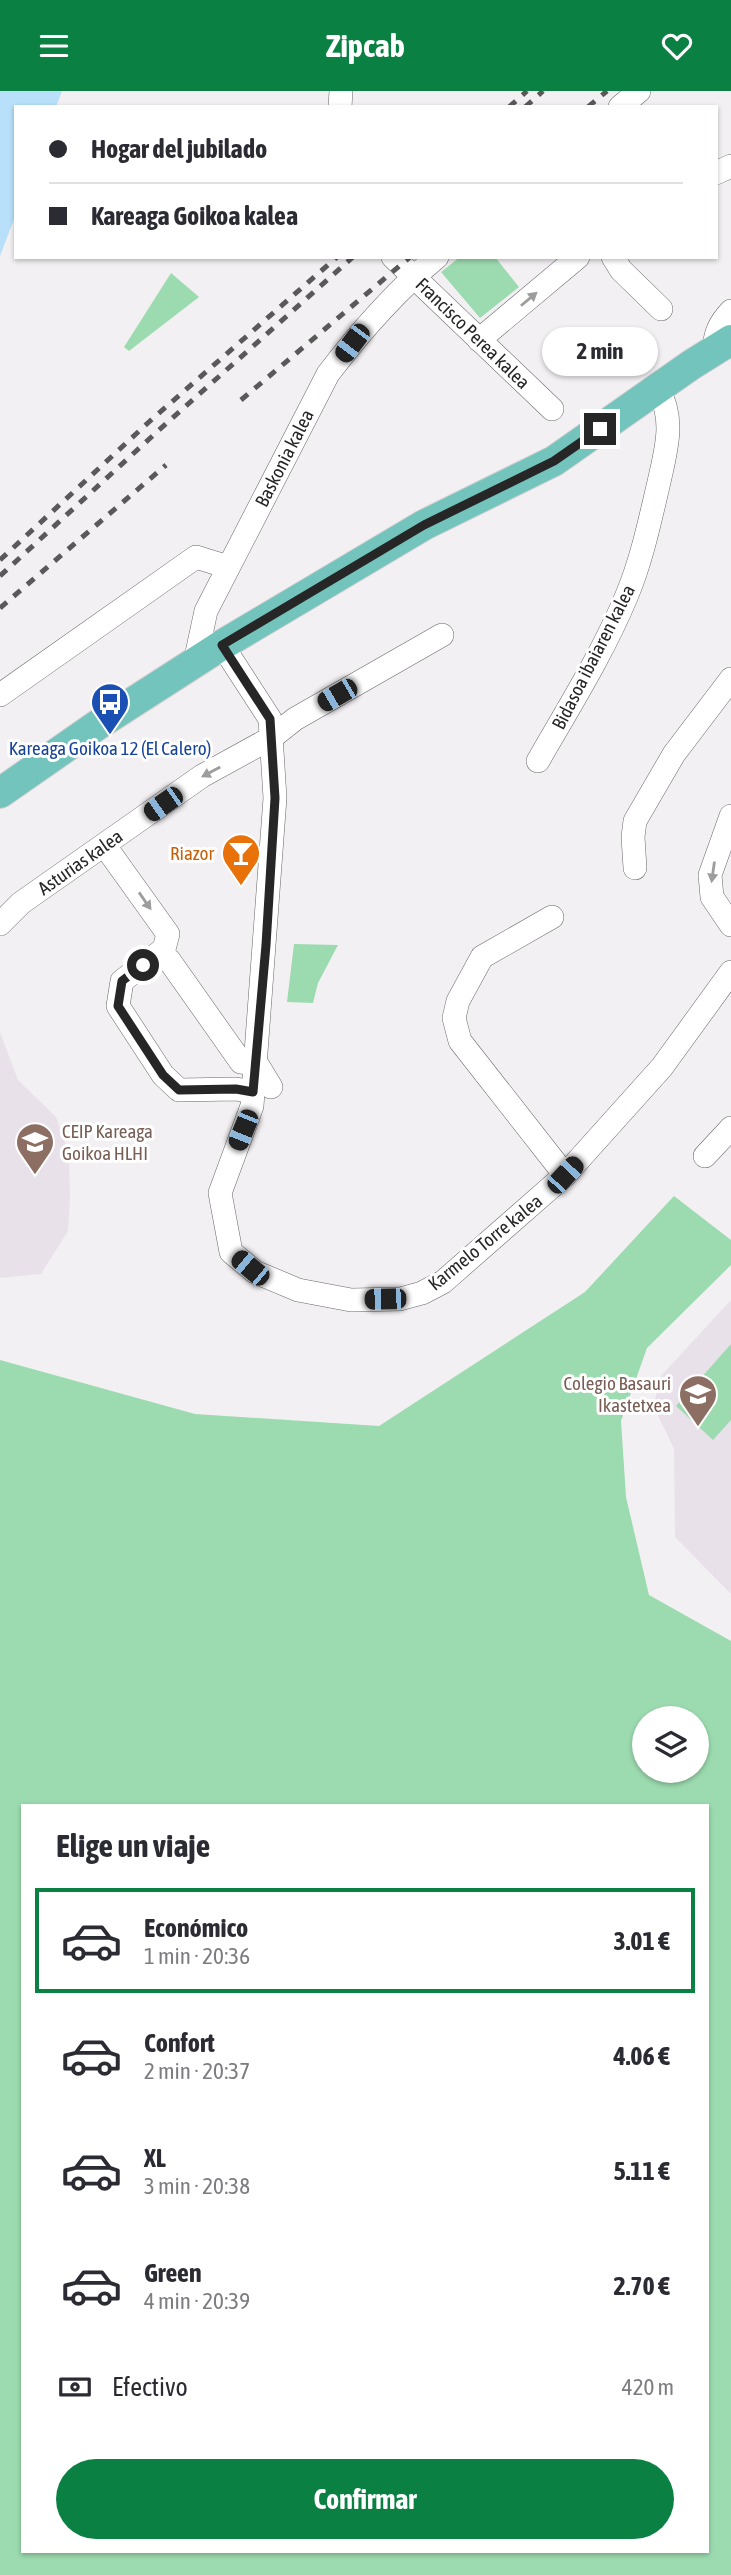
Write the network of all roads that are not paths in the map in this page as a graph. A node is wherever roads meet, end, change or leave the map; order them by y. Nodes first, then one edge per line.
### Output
1 (639, 91) edge
2 (622, 105) edge
3 (395, 259) edge
4 (435, 259) edge
5 (576, 259) edge
6 (614, 259) edge
7 (414, 277) junction
8 (661, 309) dead end
9 (731, 311) edge
10 (479, 340) junction
11 (723, 345) edge
12 (657, 388) junction
13 (552, 409) dead end
14 (229, 567) junction
15 (442, 635) dead end
16 (222, 645) junction
17 (195, 662) junction
18 (731, 678) edge
19 (0, 695) edge
20 (271, 738) junction
21 (538, 761) dead end
22 (0, 793) edge
23 (731, 816) edge
24 (105, 846) junction
25 (635, 868) dead end
26 (552, 918) dead end
27 (0, 924) edge
28 (731, 925) edge
29 (169, 960) dead end
30 (731, 972) edge
31 (257, 1064) junction
32 (262, 1089) junction
33 (731, 1128) edge
34 (705, 1156) dead end
35 (565, 1175) junction

1 - 2 street
3 - 7 street, Francisco Perea kalea
4 - 7 street, Baskonia kalea
10 -> 5 street
6 - 8 street
7 - 10 street, Francisco Perea kalea
7 - 14 street, Baskonia kalea
9 - 11 street
10 - 13 street, Francisco Perea kalea
11 - 12 main road
12 - 16 main road
12 - 21 street, Bidasoa ibaiaren kalea
14 - 17 street, Baskonia kalea
14 - 19 street
15 - 20 street, Asturias kalea
16 - 17 main road
16 - 20 street, Karmelo Torre kalea
17 - 22 main road
18 - 25 street
20 -> 24 street, Asturias kalea
20 - 31 street, Karmelo Torre kalea
23 -> 28 street
24 - 27 street, Asturias kalea
24 -> 32 street
26 - 35 street
29 - 31 street
30 - 35 street, Karmelo Torre kalea
31 - 32 street, Karmelo Torre kalea
32 - 35 street, Karmelo Torre kalea
33 - 34 street

